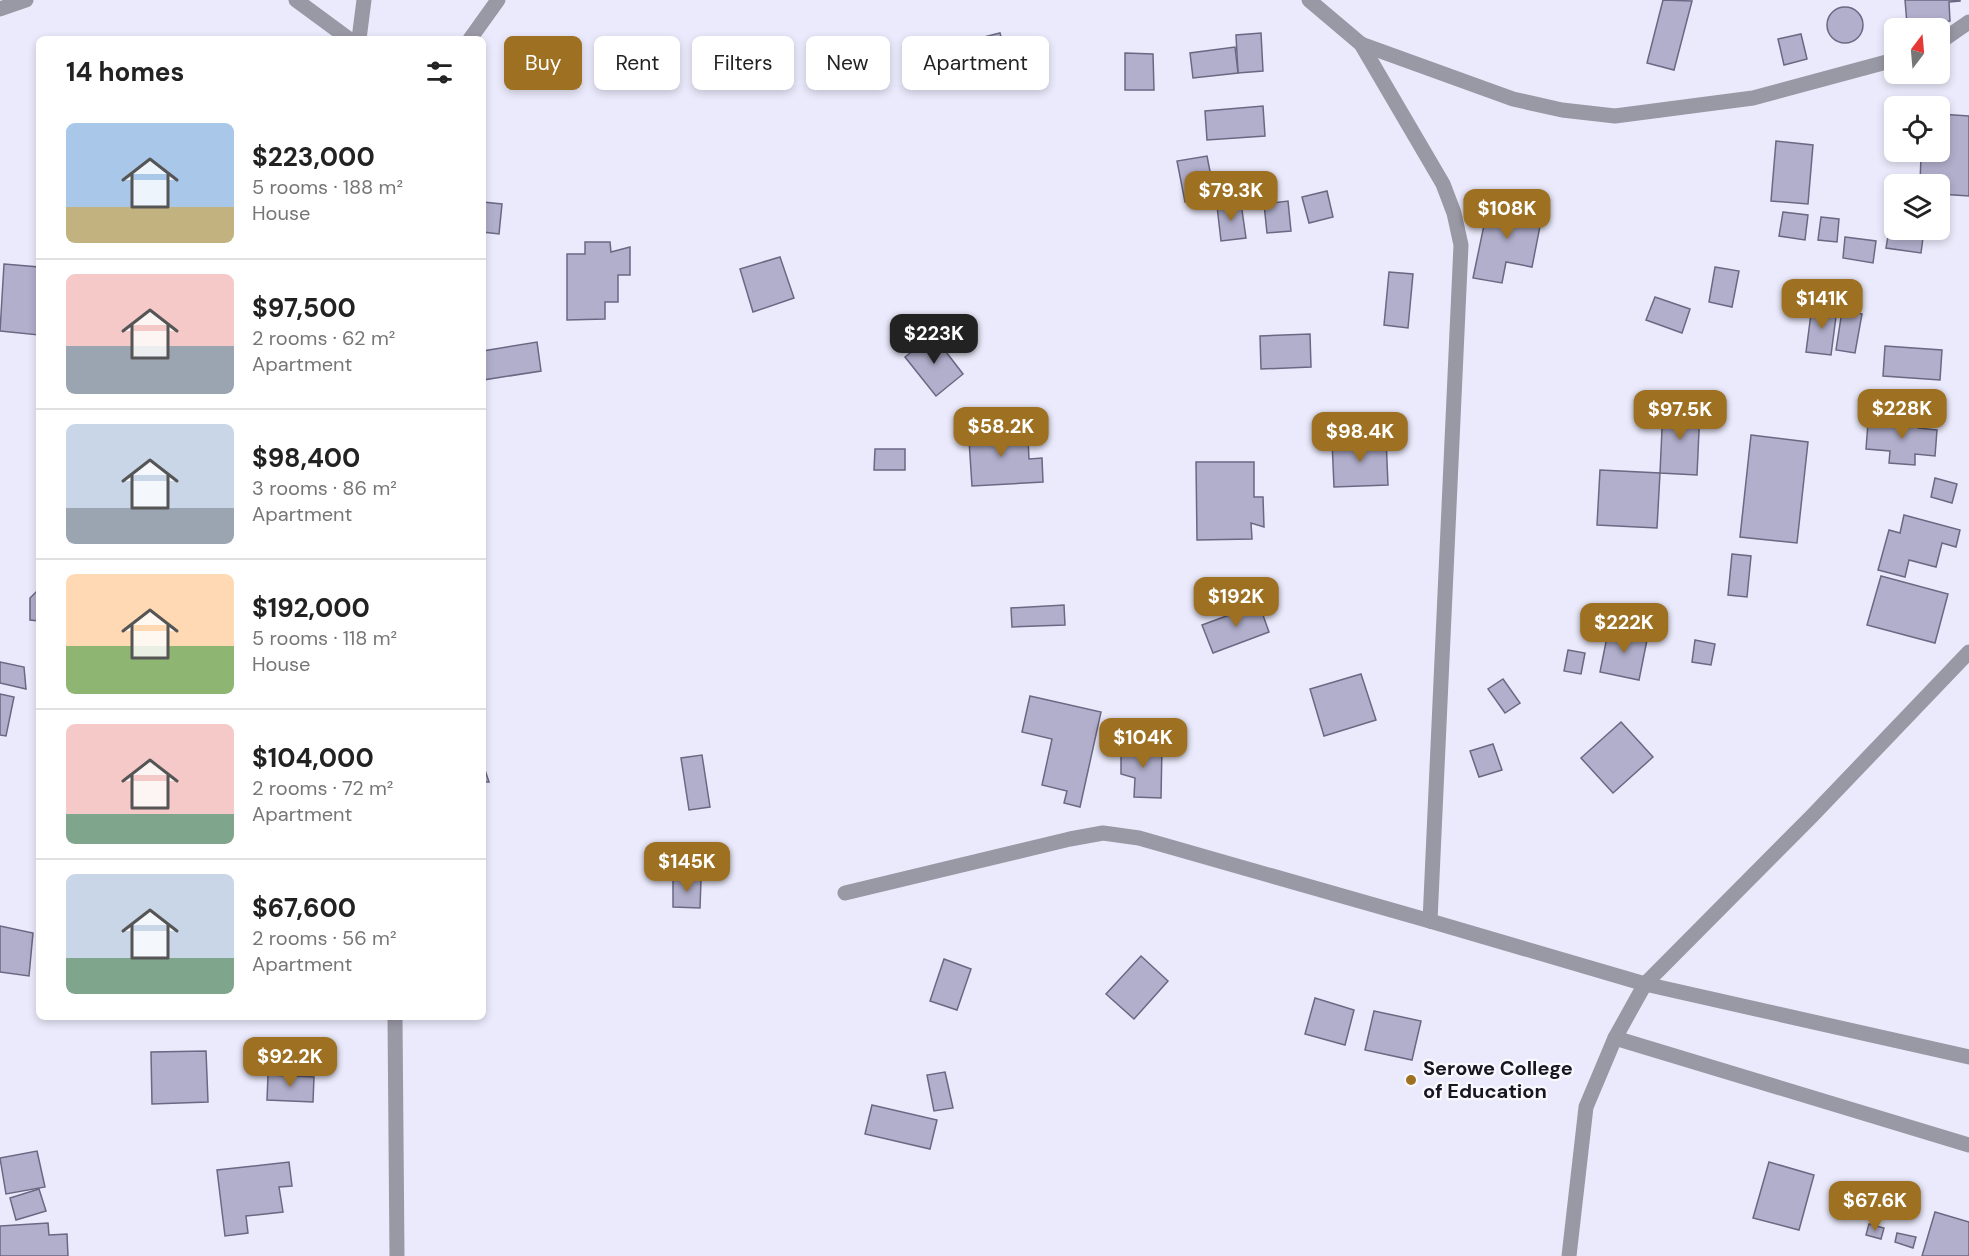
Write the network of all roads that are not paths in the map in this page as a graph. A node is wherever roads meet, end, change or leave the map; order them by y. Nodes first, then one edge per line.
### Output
1 (26, 0) edge
2 (296, 0) edge
3 (364, 0) edge
4 (498, 0) edge
5 (1309, 0) edge
6 (0, 9) edge
7 (1969, 22) edge
8 (1950, 35) edge
9 (345, 36) edge
10 (359, 36) edge
11 (472, 36) edge
12 (1361, 44) junction
13 (1884, 63) edge
14 (1969, 652) edge
15 (845, 893) dead end
16 (1430, 921) junction
17 (1645, 984) junction
18 (395, 1020) edge
19 (1615, 1038) junction
20 (1969, 1057) edge
21 (1969, 1145) edge
22 (397, 1256) edge
23 (1569, 1256) edge

1 - 6 street
2 - 9 street
3 - 10 street
4 - 11 street
5 - 12 street
7 - 8 street
12 - 13 street
12 - 16 street
14 - 17 street
15 - 16 street
16 - 17 street
17 - 19 street
17 - 20 street
18 - 22 street
19 - 21 street
19 - 23 street

